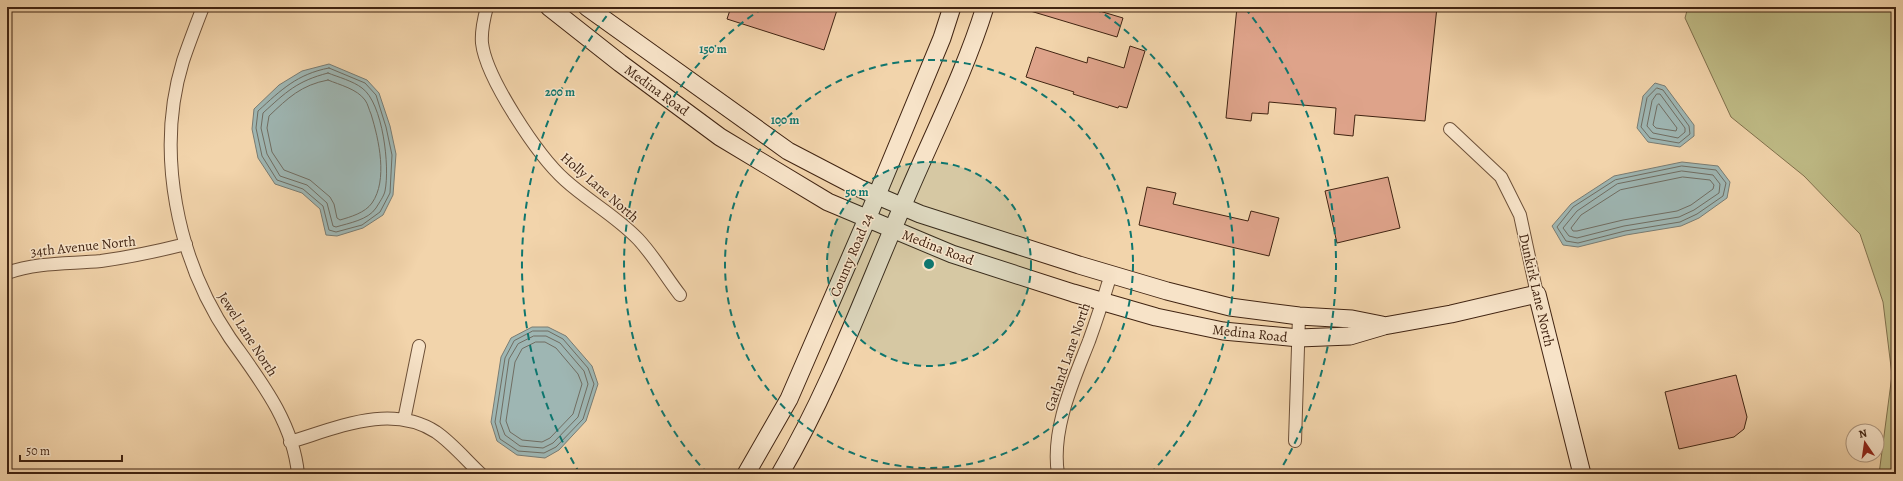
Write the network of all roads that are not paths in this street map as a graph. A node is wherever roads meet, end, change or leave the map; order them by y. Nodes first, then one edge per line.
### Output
1 (203, 7) edge
2 (487, 7) edge
3 (549, 7) edge
4 (587, 7) edge
5 (952, 7) edge
6 (985, 7) edge
7 (1450, 129) dead end
8 (876, 195) junction
9 (902, 206) junction
10 (868, 219) junction
11 (893, 229) junction
12 (186, 244) junction
13 (7, 273) edge
14 (1110, 274) junction
15 (1537, 294) junction
16 (680, 296) dead end
17 (1102, 302) junction
18 (1299, 316) junction
19 (1384, 326) junction
20 (1299, 338) junction
21 (419, 346) dead end
22 (404, 420) junction
23 (1295, 441) dead end
24 (290, 442) junction
25 (298, 474) edge
26 (481, 474) edge
27 (746, 474) edge
28 (780, 474) edge
29 (1058, 474) edge
30 (1582, 474) edge

1 - 12 street, Jewel Lane North
2 - 16 street, Holly Lane North
3 - 10 street, Medina Road
4 - 8 street, Medina Road
5 - 8 street, County Road 24
6 - 9 street, County Road 24
7 - 15 street, Dunkirk Lane North
8 - 9 street, Medina Road
8 - 10 street, County Road 24
9 - 11 street, County Road 24
9 - 14 street, Medina Road
10 - 11 street, Medina Road
10 - 27 street, County Road 24
11 - 17 street, Medina Road
11 - 28 street, County Road 24
12 - 13 street, 34th Avenue North
12 - 24 street, Jewel Lane North
14 - 17 street, Garland Lane North
14 - 18 street, Medina Road
15 - 19 street, Medina Road
15 - 30 street, Dunkirk Lane North
17 - 20 street, Medina Road
17 - 29 street, Garland Lane North
18 - 19 street, Medina Road
18 - 20 street
19 - 20 street, Medina Road
20 - 23 street
21 - 22 street
22 - 24 street
22 - 26 street
24 - 25 street, Jewel Lane North

